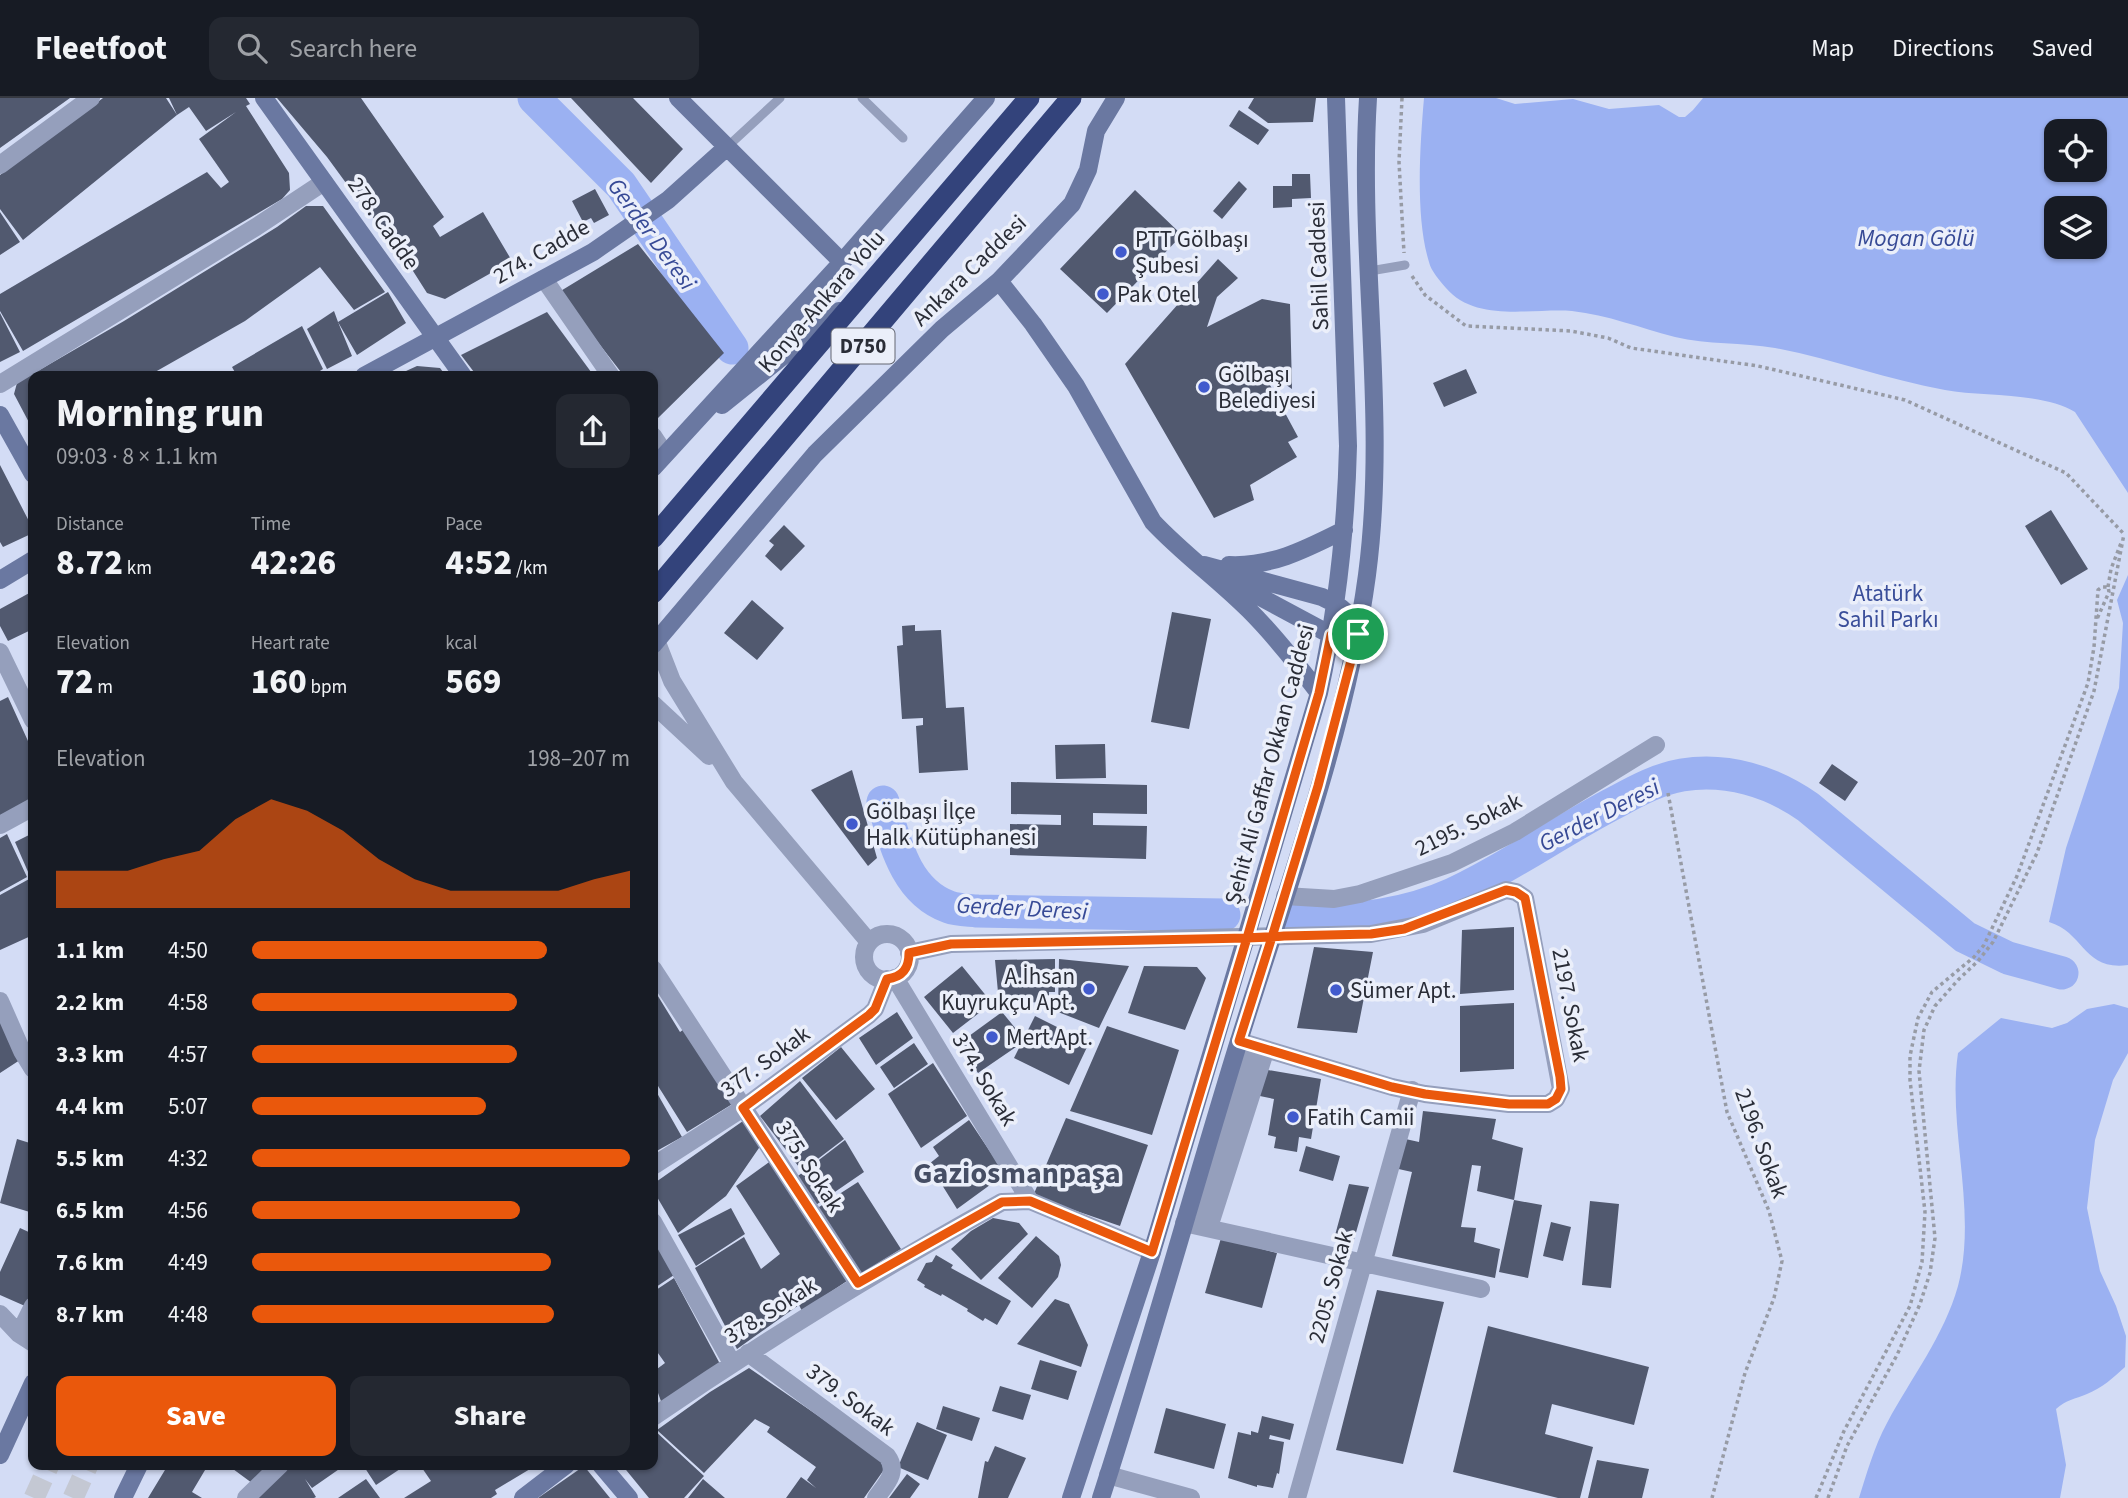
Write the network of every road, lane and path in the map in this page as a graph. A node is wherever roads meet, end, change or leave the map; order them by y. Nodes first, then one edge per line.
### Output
1 (91, 98) edge
2 (264, 98) edge
3 (678, 98) edge
4 (780, 98) edge
5 (862, 98) edge
6 (986, 98) edge
7 (1029, 98) edge
8 (1071, 98) edge
9 (1116, 98) edge
10 (1336, 98) edge
11 (1368, 98) edge
12 (1402, 98) edge
13 (903, 138) dead end
14 (727, 147) junction
15 (0, 165) edge
16 (324, 182) junction
17 (842, 262) junction
18 (1405, 265) junction
19 (1370, 271) junction
20 (544, 279) junction
21 (999, 281) junction
22 (864, 291) junction
23 (436, 338) junction
24 (373, 371) edge
25 (459, 371) edge
26 (608, 371) edge
27 (0, 384) edge
28 (0, 415) edge
29 (658, 439) edge
30 (671, 447) junction
31 (658, 462) edge
32 (28, 465) edge
33 (1344, 530) junction
34 (658, 532) edge
35 (2124, 534) junction
36 (28, 563) edge
37 (1197, 563) junction
38 (0, 580) edge
39 (658, 587) edge
40 (2108, 587) junction
41 (1337, 604) junction
42 (2097, 619) junction
43 (658, 638) edge
44 (1330, 641) junction
45 (1356, 642) junction
46 (658, 649) edge
47 (0, 652) edge
48 (1319, 693) junction
49 (658, 708) edge
50 (28, 710) edge
51 (1656, 745) dead end
52 (734, 782) junction
53 (1668, 793) dead end
54 (28, 810) edge
55 (0, 825) edge
56 (1285, 896) junction
57 (1272, 937) junction
58 (1247, 938) junction
59 (869, 942) junction
60 (909, 953) junction
61 (658, 977) edge
62 (891, 979) junction
63 (0, 1001) edge
64 (1239, 1041) junction
65 (28, 1061) edge
66 (1412, 1090) junction
67 (743, 1108) junction
68 (658, 1163) edge
69 (1030, 1201) junction
70 (1211, 1221) joint
71 (1184, 1223) junction
72 (658, 1231) edge
73 (1152, 1252) junction
74 (1362, 1262) junction
75 (858, 1283) junction
76 (1482, 1289) dead end
77 (0, 1314) edge
78 (26, 1339) edge
79 (748, 1353) junction
80 (732, 1363) junction
81 (28, 1394) edge
82 (658, 1414) edge
83 (0, 1455) edge
84 (137, 1470) edge
85 (275, 1470) edge
86 (559, 1470) edge
87 (605, 1470) edge
88 (1108, 1475) junction
89 (123, 1498) edge
90 (246, 1498) edge
91 (523, 1498) edge
92 (629, 1498) edge
93 (876, 1498) edge
94 (1071, 1498) edge
95 (1101, 1498) edge
96 (1191, 1498) edge
97 (1297, 1498) edge
98 (1712, 1498) edge
99 (1816, 1498) edge
100 (1828, 1498) edge

1 - 15 street
2 - 16 street, 278. Cadde
3 - 14 street
4 - 14 lane
5 - 13 lane
6 - 17 street
7 - 22 highway, Konya-Ankara Yolu / D750
8 - 39 highway, D750
9 - 21 street, Ankara Caddesi
10 - 33 street, Sahil Caddesi
11 - 19 street
12 - 18 path
14 - 17 street
14 - 20 street, 274. Cadde
16 - 23 street, 278. Cadde
16 - 27 street
17 - 30 street
18 - 19 lane
18 - 35 path
19 - 45 street
20 - 23 street, 274. Cadde
20 - 26 street
21 - 37 street
21 - 43 street, Ankara Caddesi
22 - 30 street
22 - 34 highway, Konya-Ankara Yolu / D750
23 - 24 street, 274. Cadde
23 - 25 street, 278. Cadde
28 - 32 street
29 - 30 street
30 - 31 street
33 - 37 street
33 - 41 street, Şehit Ali Gaffar Okkan Caddesi
35 - 40 path
35 - 100 path
36 - 38 street
37 - 41 street, Şehit Ali Gaffar Okkan Caddesi
37 - 44 street
37 - 48 street
40 - 42 path
40 - 42 path
41 - 44 street, Şehit Ali Gaffar Okkan Caddesi
41 - 45 street, Şehit Ali Gaffar Okkan Caddesi
42 - 99 path
44 - 45 street
44 - 48 street, Şehit Ali Gaffar Okkan Caddesi
45 - 56 street
46 - 52 street
47 - 50 street
48 - 58 street, Şehit Ali Gaffar Okkan Caddesi
49 - 52 street
51 - 56 street, 2195. Sokak
52 - 59 street
53 - 98 path, 2196. Sokak
54 - 55 street
56 - 57 street
57 - 58 street
57 - 64 street
57 - 66 street, 2197. Sokak
58 - 60 street
58 - 73 street, Şehit Ali Gaffar Okkan Caddesi
59 - 60 street
59 - 62 street
60 - 62 street
61 - 67 street, 375. Sokak
62 - 67 street, 377. Sokak
62 - 69 street, 374. Sokak
63 - 65 street
64 - 66 street, 2197. Sokak
64 - 71 street
66 - 74 street, 2205. Sokak
67 - 68 street, 377. Sokak
67 - 75 street, 375. Sokak
69 - 73 street
69 - 75 street, 378. Sokak
70 - 70 street
71 - 74 street
71 - 88 street
72 - 80 street
73 - 94 street, Şehit Ali Gaffar Okkan Caddesi
74 - 76 street
74 - 97 street, 2205. Sokak
75 - 79 street, 378. Sokak
77 - 78 street
79 - 80 street, 378. Sokak
79 - 93 street, 379. Sokak
80 - 82 street, 378. Sokak
81 - 83 street
84 - 89 street
85 - 90 street
86 - 91 street
87 - 92 street
88 - 95 street
88 - 96 street

